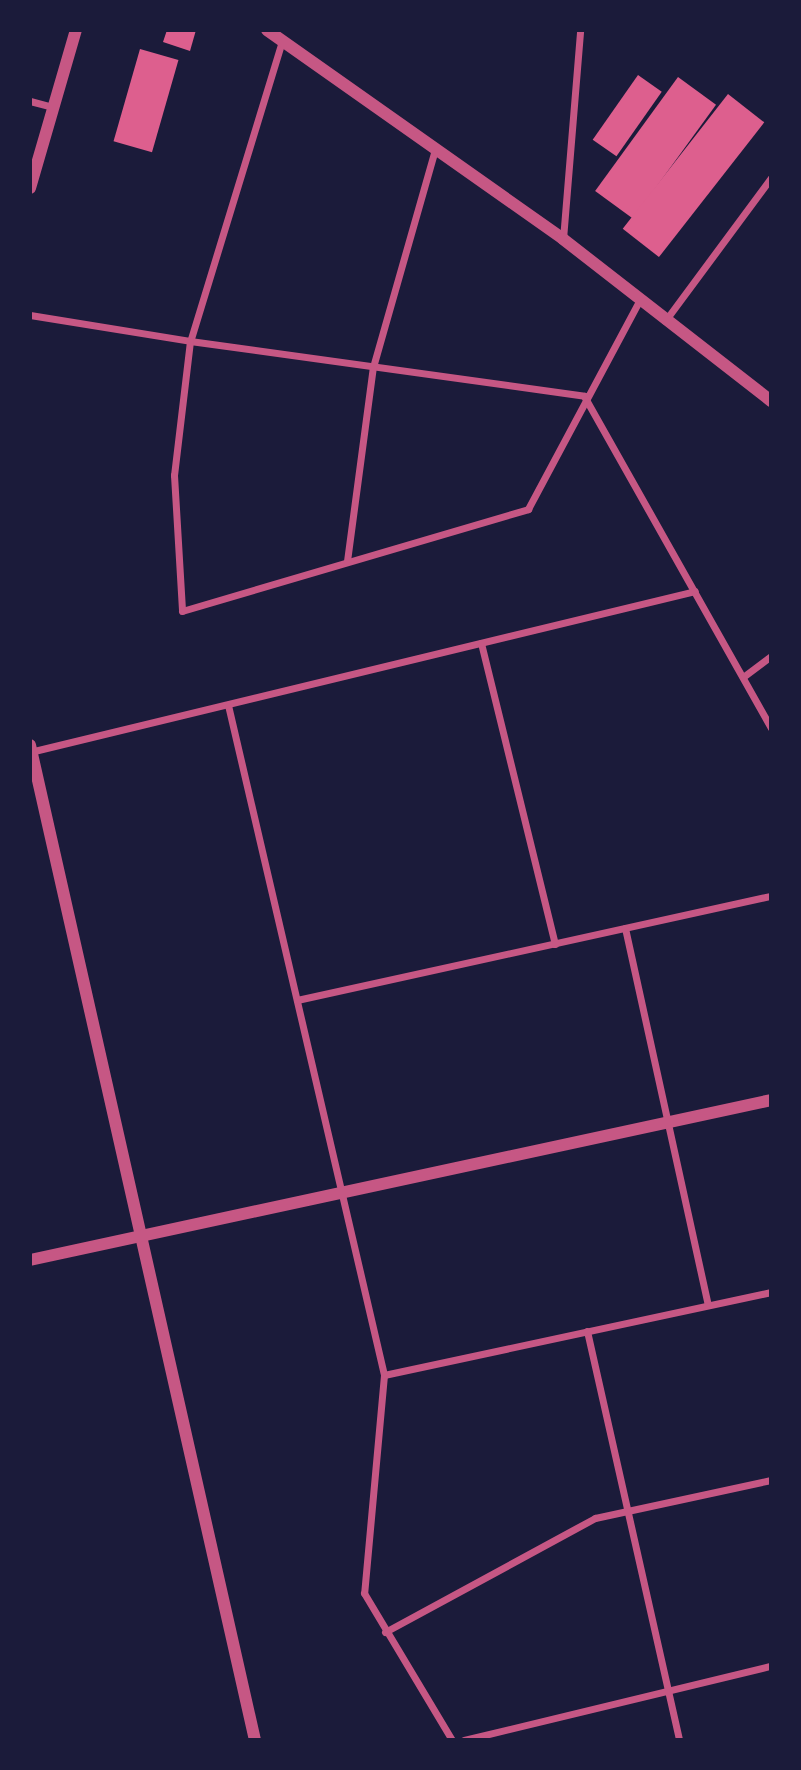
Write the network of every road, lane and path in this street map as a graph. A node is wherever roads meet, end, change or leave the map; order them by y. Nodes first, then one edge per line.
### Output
1 (76, 30) edge
2 (267, 30) edge
3 (580, 30) edge
4 (282, 41) junction
5 (30, 101) edge
6 (53, 107) junction
7 (436, 148) junction
8 (771, 178) edge
9 (30, 188) edge
10 (563, 239) junction
11 (638, 303) junction
12 (30, 315) edge
13 (664, 323) junction
14 (190, 341) junction
15 (373, 368) junction
16 (584, 396) junction
17 (771, 401) edge
18 (347, 561) junction
19 (695, 591) junction
20 (481, 643) junction
21 (771, 656) edge
22 (743, 677) junction
23 (228, 705) junction
24 (771, 728) edge
25 (30, 750) edge
26 (771, 897) edge
27 (625, 928) junction
28 (555, 944) junction
29 (297, 1000) junction
30 (771, 1100) edge
31 (667, 1121) junction
32 (342, 1194) junction
33 (142, 1236) junction
34 (30, 1260) edge
35 (771, 1292) edge
36 (708, 1305) junction
37 (587, 1331) junction
38 (384, 1375) junction
39 (771, 1480) edge
40 (630, 1511) junction
41 (385, 1632) junction
42 (771, 1666) edge
43 (668, 1689) junction
44 (255, 1740) edge
45 (452, 1740) edge
46 (464, 1740) edge
47 (679, 1740) edge

1 - 6 street
2 - 4 street
3 - 10 street
4 - 7 street
4 - 14 street
5 - 6 street
6 - 9 street
7 - 10 street
7 - 15 street
8 - 13 street
10 - 11 street
11 - 13 street
11 - 16 street
12 - 14 street
13 - 17 street
14 - 15 street
14 - 18 street
15 - 16 street
15 - 18 street
16 - 18 street
16 - 19 street
19 - 20 street
19 - 22 street
20 - 23 street
20 - 28 street
21 - 22 street
22 - 24 street
23 - 25 street
23 - 29 street
25 - 33 street
26 - 27 street
27 - 28 street
27 - 31 street
28 - 29 street
29 - 32 street
30 - 31 street
31 - 32 street
31 - 36 street
32 - 33 street
32 - 38 street
33 - 34 street
33 - 44 street
35 - 36 street
36 - 37 street
37 - 38 street
37 - 40 street
38 - 41 street
39 - 40 street
40 - 41 street
40 - 43 street
41 - 45 street
42 - 43 street
43 - 46 street
43 - 47 street

